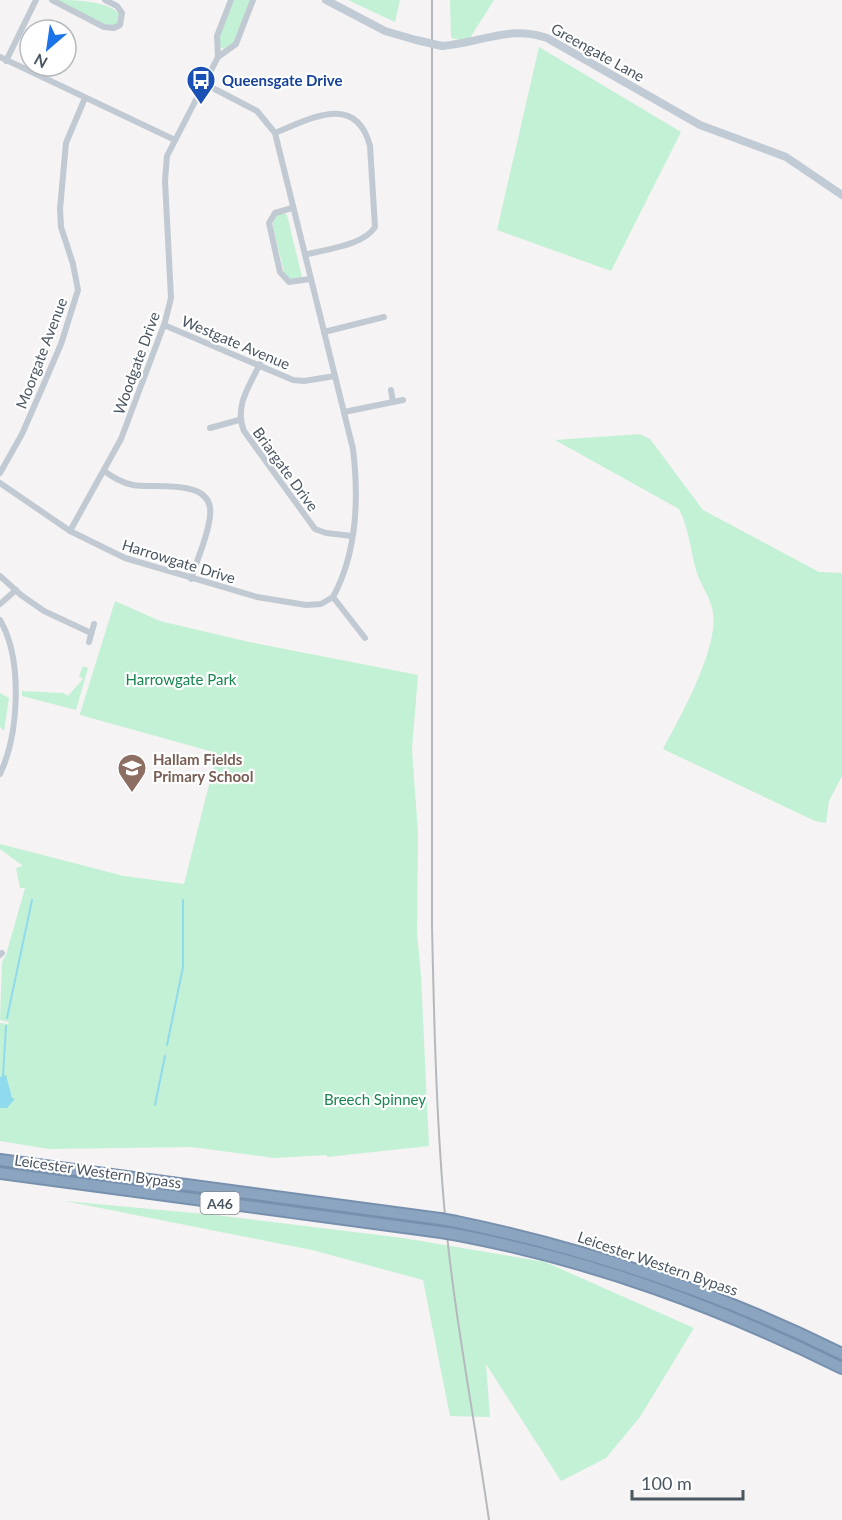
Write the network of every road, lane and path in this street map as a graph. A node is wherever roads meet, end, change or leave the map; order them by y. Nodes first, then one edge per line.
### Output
1 (36, 0) edge
2 (52, 0) edge
3 (105, 0) edge
4 (231, 0) edge
5 (253, 0) edge
6 (326, 0) edge
7 (218, 57) junction
8 (2, 59) edge
9 (205, 84) junction
10 (85, 98) junction
11 (275, 133) junction
12 (175, 140) junction
13 (842, 195) edge
14 (292, 208) junction
15 (305, 255) junction
16 (310, 279) junction
17 (384, 317) dead end
18 (372, 320) junction
19 (164, 325) junction
20 (374, 329) dead end
21 (324, 332) junction
22 (260, 364) junction
23 (335, 376) junction
24 (391, 390) dead end
25 (403, 400) dead end
26 (393, 402) junction
27 (344, 412) junction
28 (239, 420) junction
29 (209, 428) dead end
30 (104, 471) junction
31 (0, 473) edge
32 (0, 483) edge
33 (70, 531) junction
34 (352, 536) junction
35 (0, 576) edge
36 (191, 579) junction
37 (16, 590) junction
38 (333, 597) junction
39 (0, 604) edge
40 (0, 620) edge
41 (94, 624) dead end
42 (91, 633) junction
43 (366, 639) dead end
44 (89, 642) dead end
45 (0, 774) edge
46 (0, 1160) edge
47 (0, 1173) edge
48 (842, 1354) edge
49 (842, 1368) edge

1 - 8 street
2 - 3 street
4 - 7 street, Woodgate Drive
5 - 7 street, Woodgate Drive
6 - 13 street, Greengate Lane, bridge
7 - 9 street, Woodgate Drive
8 - 10 street
9 - 11 street
9 - 12 street, Woodgate Drive
10 - 12 street
10 - 31 street, Moorgate Avenue
11 - 14 street
11 - 15 street
12 - 19 street, Woodgate Drive
14 - 15 street
14 - 16 street
15 - 16 street
16 - 21 street
17 - 18 street
18 - 20 street
18 - 21 street
19 - 22 street, Westgate Avenue
19 - 30 street, Woodgate Drive
21 - 23 street
22 - 23 street, Westgate Avenue
22 - 28 street, Briargate Drive
23 - 27 street
24 - 26 street
25 - 26 street
26 - 27 street
27 - 34 street
28 - 29 street, Briargate Drive
28 - 34 street, Briargate Drive
30 - 33 street, Woodgate Drive
30 - 36 street
32 - 33 street, Harrowgate Drive
33 - 36 street, Harrowgate Drive
34 - 38 street
35 - 37 street
36 - 38 street, Harrowgate Drive
37 - 39 street
37 - 42 street
38 - 43 street
40 - 45 street
41 - 42 street
42 - 44 street
46 - 48 highway, Leicester Western Bypass / A46, bridge
47 - 49 highway, Leicester Western Bypass / A46, bridge

